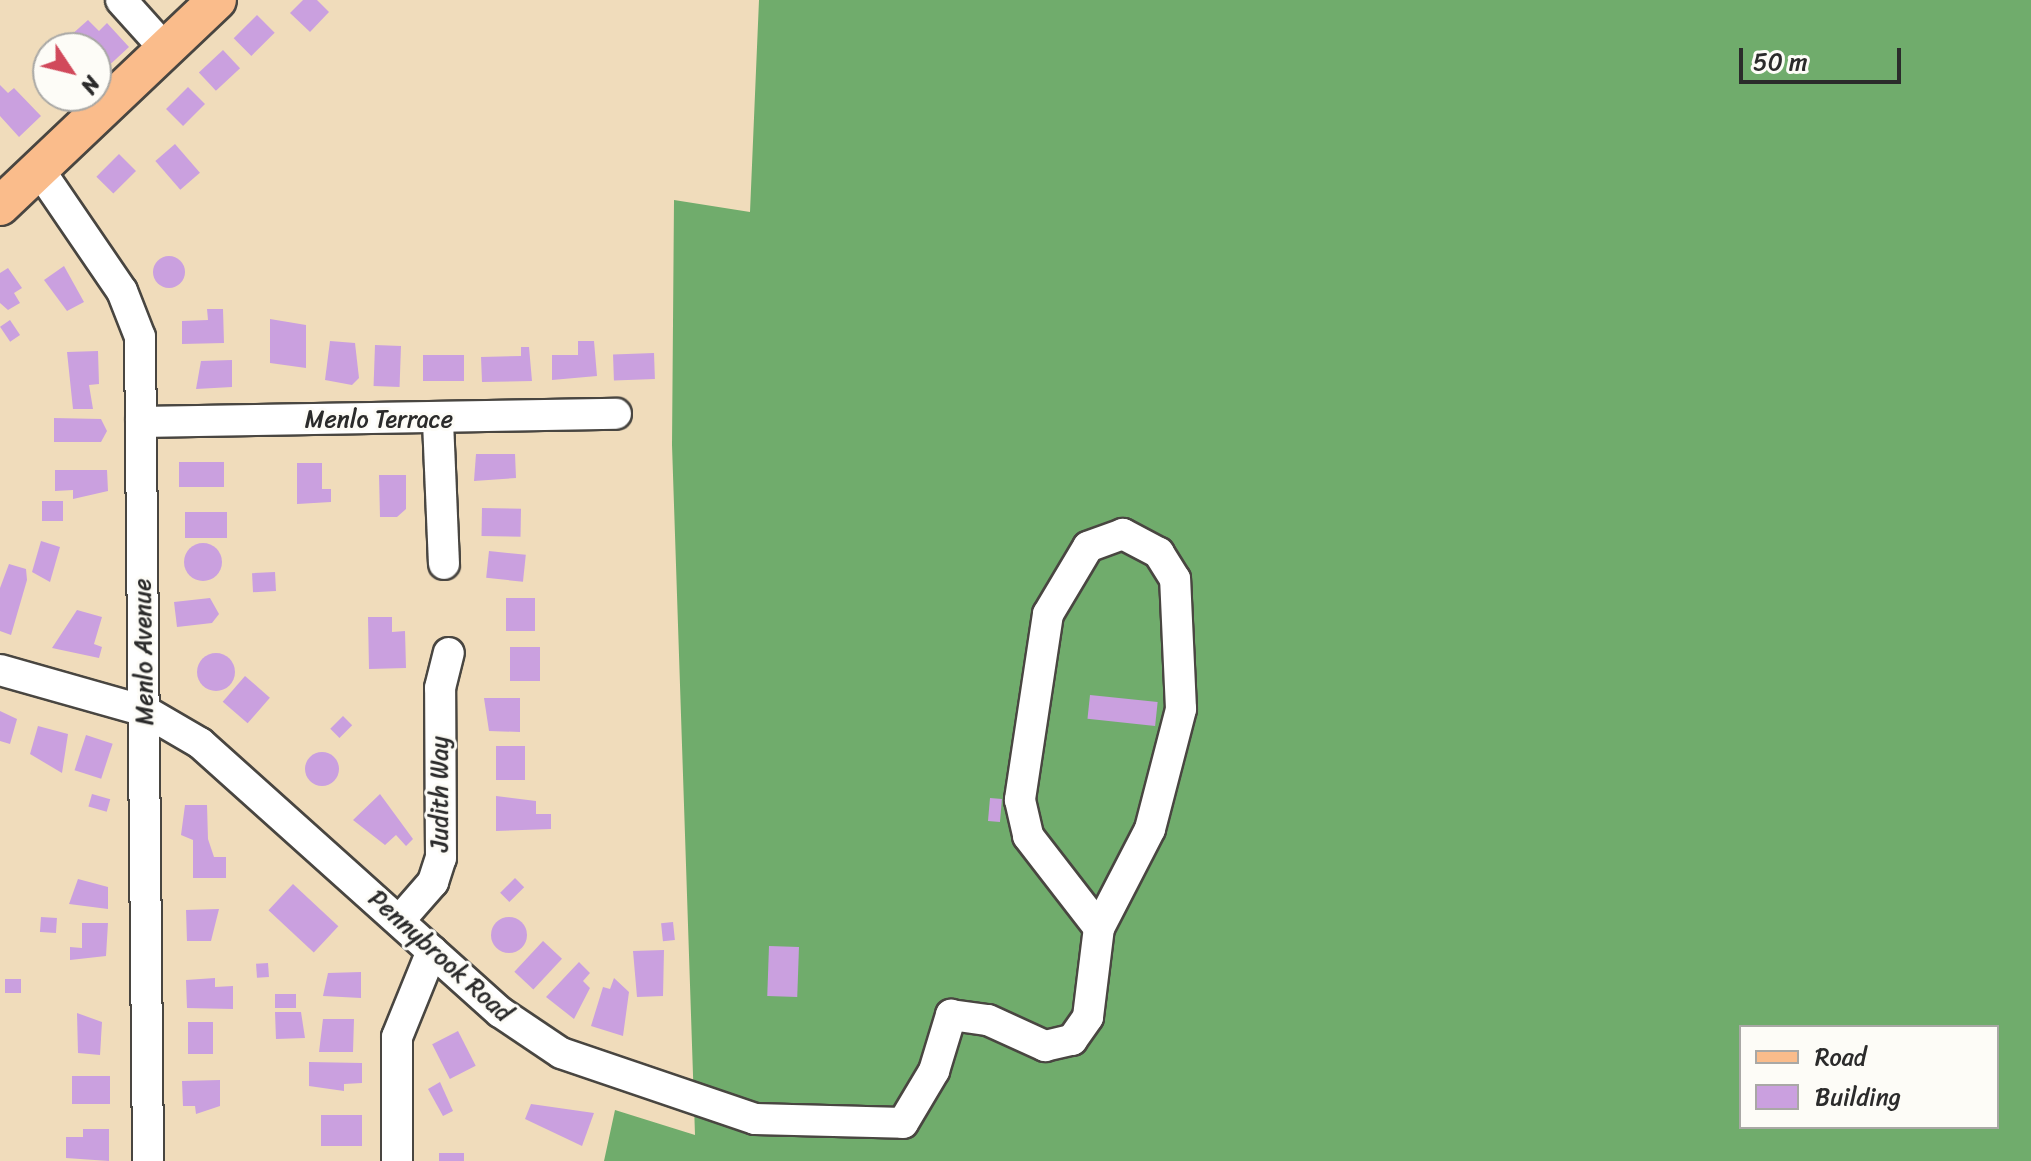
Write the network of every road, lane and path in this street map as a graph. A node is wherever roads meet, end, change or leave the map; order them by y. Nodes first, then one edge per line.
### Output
1 (121, 0) edge
2 (217, 0) edge
3 (166, 50) junction
4 (40, 171) junction
5 (0, 206) edge
6 (616, 414) dead end
7 (438, 421) junction
8 (141, 422) junction
9 (444, 564) dead end
10 (449, 653) dead end
11 (0, 670) edge
12 (145, 711) junction
13 (399, 921) junction
14 (1099, 928) junction
15 (432, 951) junction
16 (148, 1161) edge
17 (397, 1161) edge

1 - 3 street
2 - 3 main road
3 - 4 main road
4 - 5 main road
4 - 8 street, Menlo Avenue
6 - 7 street, Menlo Terrace
7 - 8 street, Menlo Terrace
7 - 9 street
8 - 12 street, Menlo Avenue
10 - 13 street, Judith Way
11 - 12 street, Pennybrook Road
12 - 13 street, Pennybrook Road
12 - 16 street, Menlo Avenue
13 - 15 street, Pennybrook Road
14 - 14 street, Pennybrook Road
14 - 15 street, Pennybrook Road
15 - 17 street

